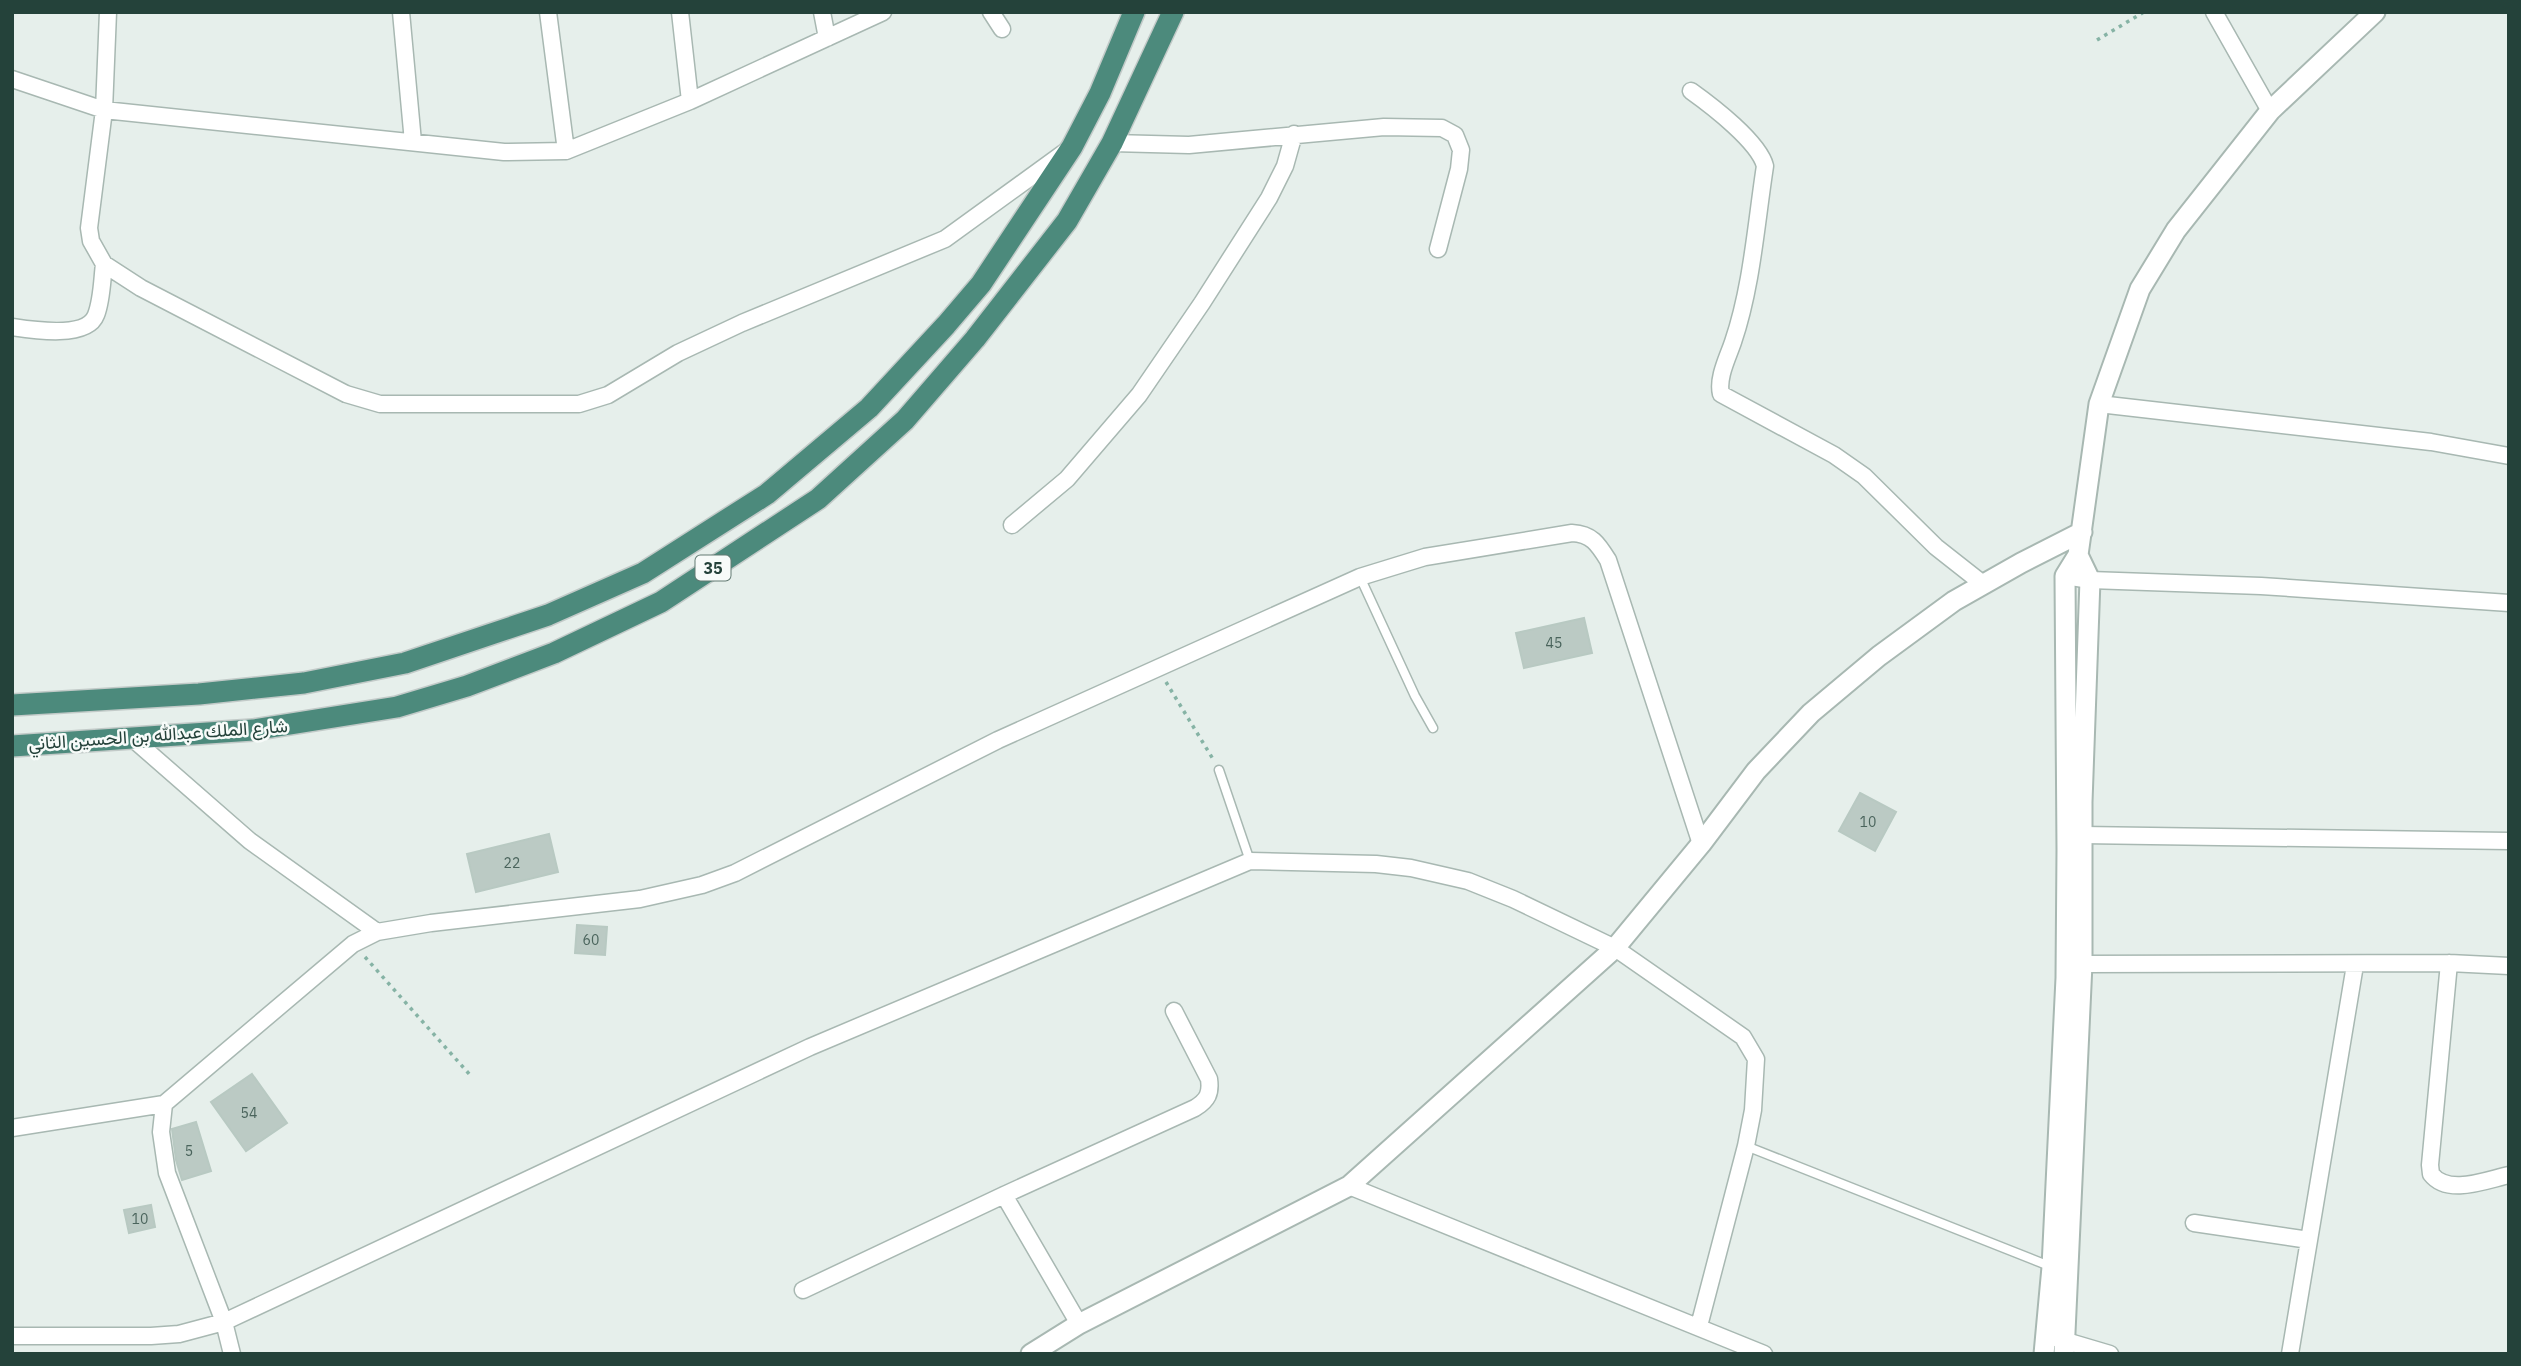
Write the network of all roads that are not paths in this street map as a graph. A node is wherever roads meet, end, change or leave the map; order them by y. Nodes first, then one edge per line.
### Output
1 (108, 12) edge
2 (401, 12) edge
3 (548, 12) edge
4 (680, 12) edge
5 (822, 12) edge
6 (883, 12) edge
7 (991, 12) edge
8 (1134, 12) edge
9 (1173, 12) edge
10 (2214, 12) edge
11 (2375, 12) edge
12 (1002, 29) dead end
13 (827, 38) junction
14 (12, 79) edge
15 (1691, 91) dead end
16 (690, 102) junction
17 (104, 110) junction
18 (2270, 111) junction
19 (1294, 134) junction
20 (413, 142) junction
21 (1112, 144) junction
22 (1072, 147) junction
23 (566, 151) junction
24 (1438, 249) dead end
25 (104, 264) junction
26 (12, 327) edge
27 (2099, 404) junction
28 (2509, 456) edge
29 (1012, 525) dead end
30 (2082, 532) junction
31 (2078, 555) junction
32 (2065, 576) junction
33 (1360, 577) junction
34 (2090, 580) junction
35 (1983, 584) junction
36 (2509, 603) edge
37 (12, 705) edge
38 (1433, 728) dead end
39 (132, 738) junction
40 (12, 746) edge
41 (1219, 770) road end
42 (2082, 835) junction
43 (2509, 841) edge
44 (1701, 844) junction
45 (1250, 861) junction
46 (377, 932) junction
47 (1615, 948) junction
48 (2449, 963) junction
49 (2082, 964) junction
50 (2355, 965) junction
51 (2509, 966) edge
52 (1174, 1011) dead end
53 (164, 1104) junction
54 (12, 1128) edge
55 (1746, 1146) junction
56 (2509, 1175) edge
57 (1349, 1186) junction
58 (1004, 1195) junction
59 (2194, 1223) dead end
60 (2309, 1240) junction
61 (2052, 1267) junction
62 (803, 1290) dead end
63 (224, 1322) junction
64 (1079, 1324) junction
65 (1699, 1326) junction
66 (12, 1336) edge
67 (2055, 1346) edge
68 (232, 1354) edge
69 (1031, 1354) edge
70 (1764, 1354) edge
71 (2110, 1354) edge
72 (2290, 1354) edge

1 - 17 street
2 - 20 street
3 - 23 street
4 - 16 street
5 - 13 street
6 - 13 street
7 - 12 street
8 - 22 highway, 35
9 - 21 highway, شارع الملك عبدالله بن الحسين الثاني / 35
10 - 18 street
11 - 18 street
13 - 16 street
14 - 17 street
15 - 35 street
16 - 23 street
17 - 20 street
17 - 25 street
18 - 27 street
19 - 21 street
19 - 24 street
19 - 29 street
20 - 23 street
21 - 39 highway, شارع الملك عبدالله بن الحسين الثاني / 35
22 - 25 street
22 - 37 highway, 35
25 - 26 street
27 - 28 street
27 - 30 street
30 - 31 street
30 - 35 street
31 - 32 street
31 - 34 street
32 - 34 street
32 - 61 street
33 - 38 lane
33 - 44 street
33 - 46 street
34 - 36 street
34 - 42 street
35 - 44 street
39 - 40 highway, شارع الملك عبدالله بن الحسين الثاني / 35
39 - 46 street
41 - 45 lane
42 - 43 street
42 - 49 street
44 - 47 street
45 - 47 street
45 - 63 street
46 - 53 street
47 - 55 street
47 - 57 street
48 - 50 street
48 - 51 street
48 - 56 street
49 - 50 street
49 - 67 street
50 - 60 street
52 - 58 street
53 - 54 street
53 - 63 street
55 - 61 lane
55 - 65 street
57 - 64 street
57 - 65 street
58 - 62 street
58 - 64 street
59 - 60 street
60 - 72 street
61 - 67 street
63 - 66 street
63 - 68 street
64 - 69 street
65 - 70 street
67 - 71 street

